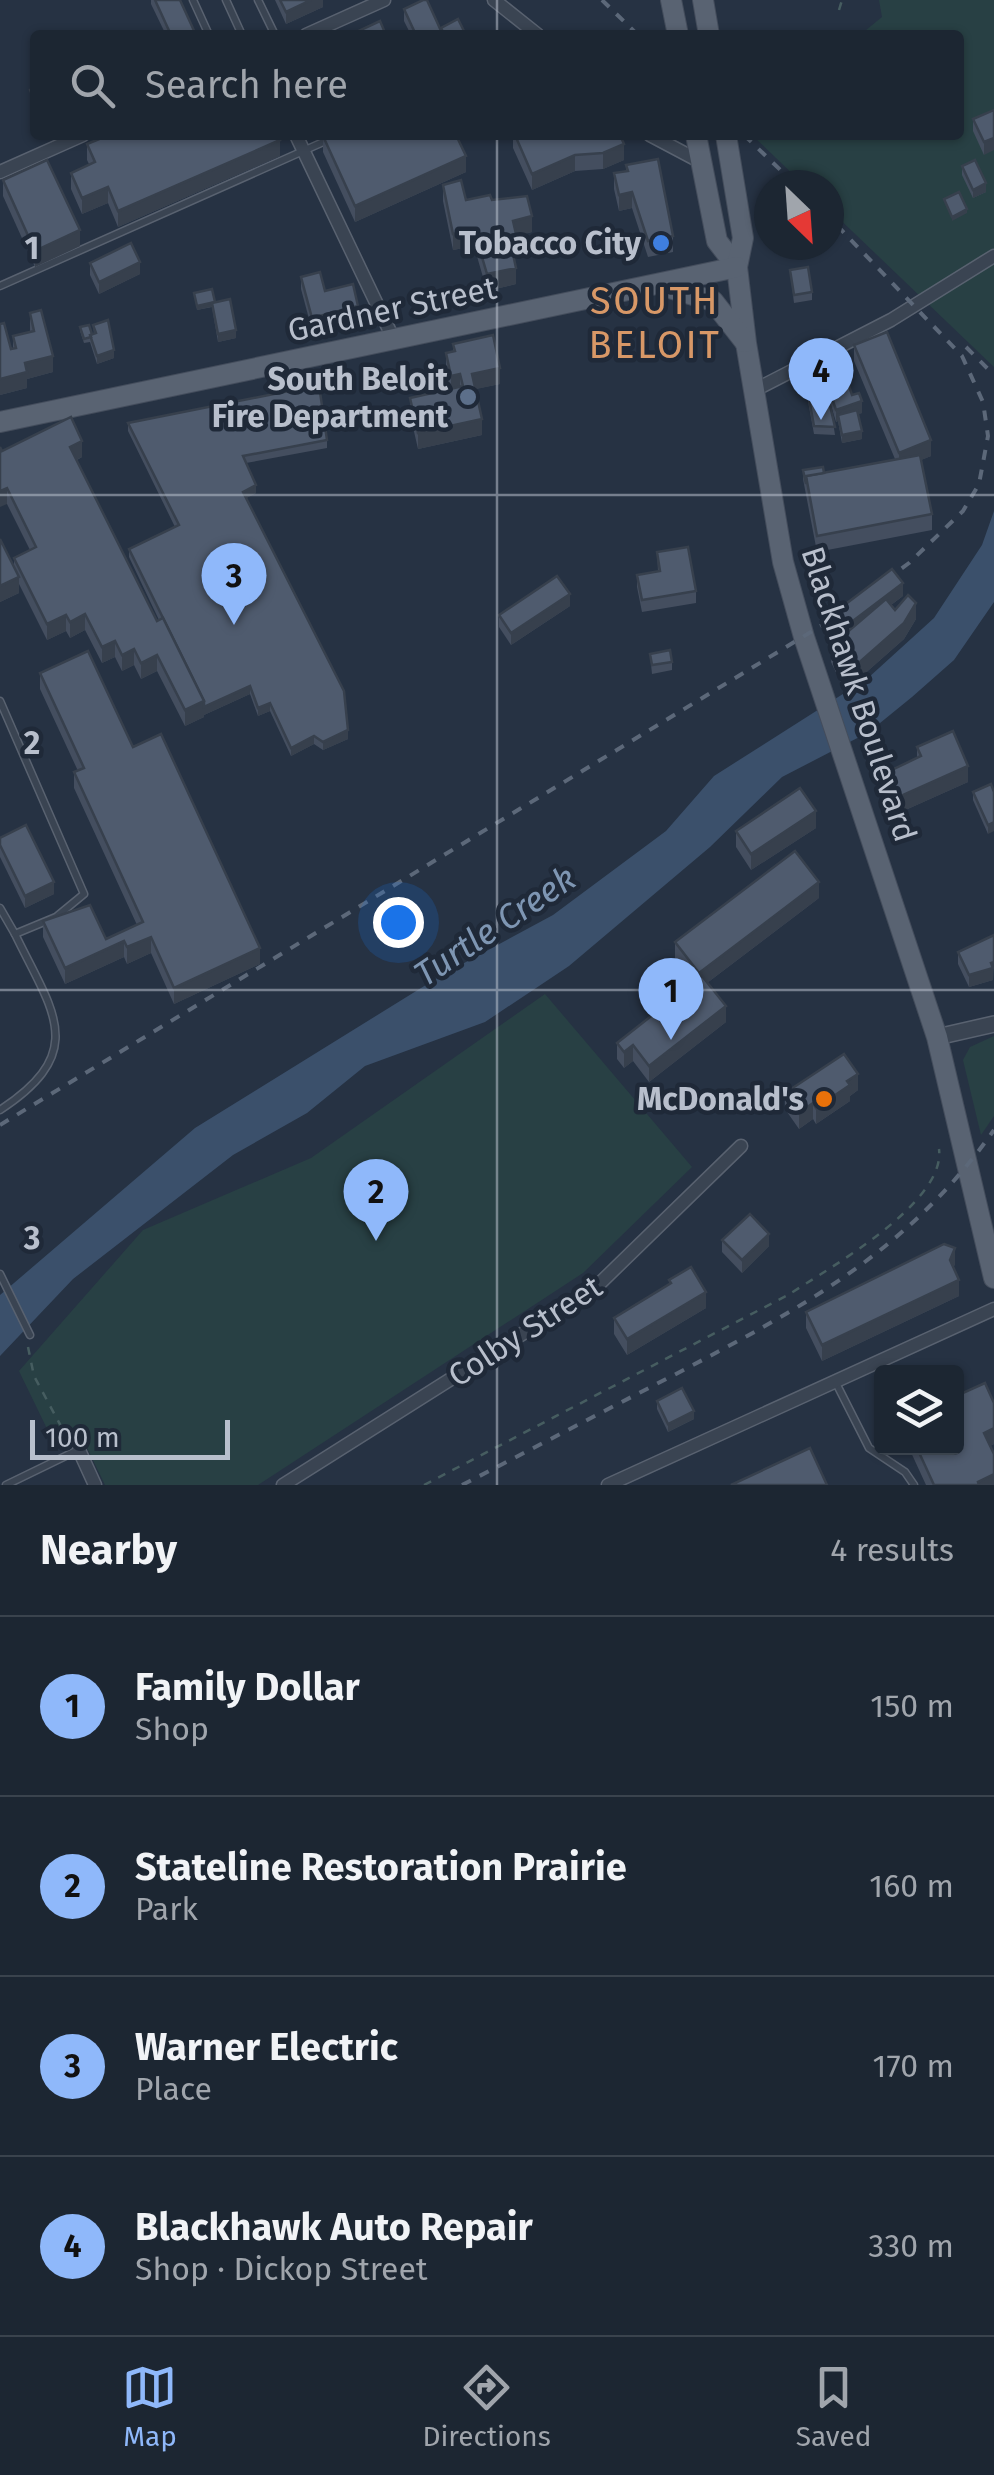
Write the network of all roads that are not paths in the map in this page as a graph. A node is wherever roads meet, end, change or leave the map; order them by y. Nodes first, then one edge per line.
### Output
1 (193, 0) edge
2 (226, 0) edge
3 (258, 0) edge
4 (494, 0) edge
5 (671, 0) edge
6 (702, 0) edge
7 (377, 1) edge
8 (506, 5) edge
9 (207, 30) edge
10 (240, 30) edge
11 (273, 30) edge
12 (316, 30) edge
13 (533, 30) edge
14 (677, 30) edge
15 (707, 30) edge
16 (72, 140) edge
17 (298, 140) edge
18 (329, 140) edge
19 (659, 140) edge
20 (697, 140) edge
21 (727, 140) edge
22 (304, 152) junction
23 (701, 162) junction
24 (0, 172) edge
25 (994, 256) edge
26 (737, 268) junction
27 (659, 285) junction
28 (0, 286) edge
29 (394, 340) junction
30 (746, 343) junction
31 (753, 391) junction
32 (0, 422) edge
33 (0, 701) edge
34 (0, 908) edge
35 (14, 934) junction
36 (994, 1024) edge
37 (937, 1037) junction
38 (0, 1110) edge
39 (741, 1146) dead end
40 (0, 1274) edge
41 (994, 1278) edge
42 (994, 1309) edge
43 (30, 1336) road end
44 (835, 1382) junction
45 (80, 1450) joint
46 (624, 1482) edge
47 (6, 1485) edge
48 (95, 1485) edge
49 (283, 1485) edge
50 (608, 1485) edge
51 (914, 1485) edge

1 - 9 lane
2 - 10 lane
3 - 11 lane
4 - 8 street
5 - 14 main road
6 - 15 main road
7 - 12 street
8 - 13 street
16 - 24 street
17 - 22 street
18 - 22 lane
19 - 23 street
20 - 23 main road, Blackhawk Boulevard
21 - 26 main road, Blackhawk Boulevard
22 - 28 lane
22 - 29 street
23 - 26 main road, Blackhawk Boulevard
25 - 31 street
26 - 27 main road, Gardner Street
26 - 30 main road, Blackhawk Boulevard
27 - 29 main road, Gardner Street
27 - 30 main road
29 - 32 main road, Gardner Street
30 - 31 main road, Blackhawk Boulevard
31 - 37 main road, Blackhawk Boulevard
33 - 35 lane
34 - 35 lane
35 - 38 lane
36 - 37 street
37 - 41 main road, Blackhawk Boulevard
39 - 49 street, Colby Street
40 - 43 lane
42 - 44 street
44 - 46 street
44 - 51 lane
45 - 47 lane
45 - 48 street
46 - 50 street

